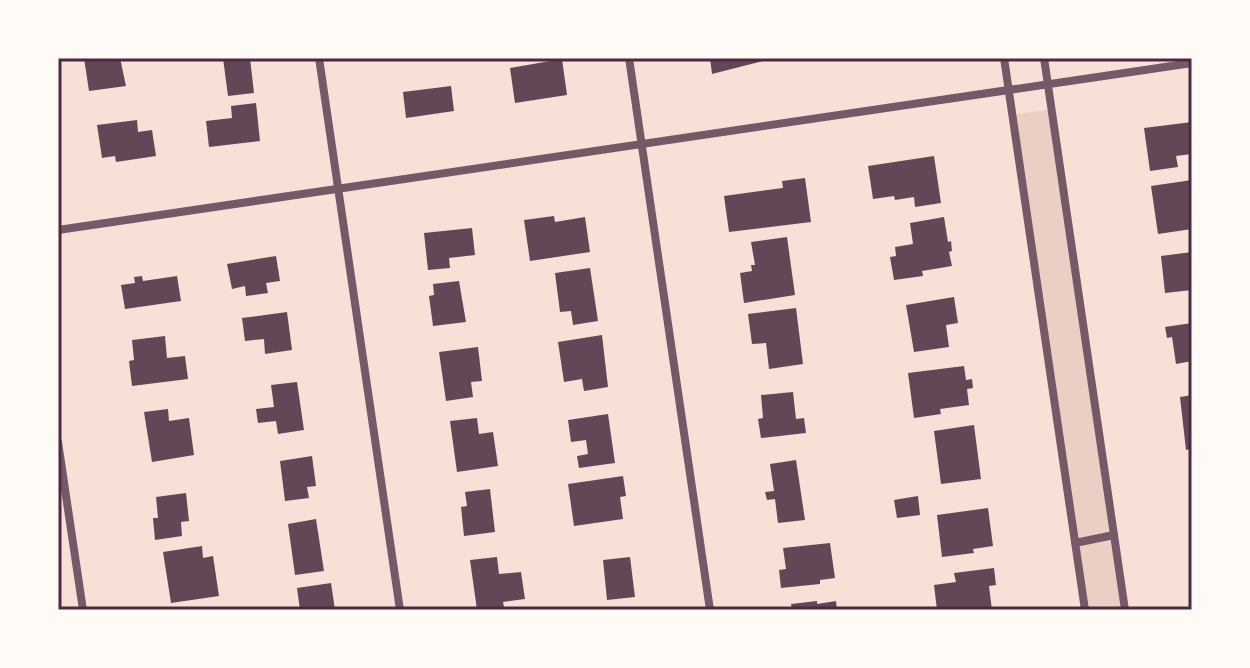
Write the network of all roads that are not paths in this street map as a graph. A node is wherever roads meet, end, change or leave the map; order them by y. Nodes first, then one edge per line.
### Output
1 (319, 58) edge
2 (629, 58) edge
3 (1004, 58) edge
4 (1044, 58) edge
5 (1192, 63) edge
6 (1048, 84) junction
7 (1009, 90) junction
8 (642, 144) junction
9 (338, 189) junction
10 (58, 230) edge
11 (58, 442) edge
12 (1114, 535) junction
13 (1075, 543) junction
14 (83, 610) edge
15 (400, 610) edge
16 (710, 610) edge
17 (1085, 610) edge
18 (1125, 610) edge

1 - 9 street
2 - 8 street
3 - 7 street
4 - 6 street
5 - 6 street
6 - 7 street
6 - 12 street
7 - 8 street
7 - 13 street
8 - 9 street
8 - 16 street
9 - 10 street
9 - 15 street
11 - 14 street
12 - 13 street
12 - 18 street
13 - 17 street

